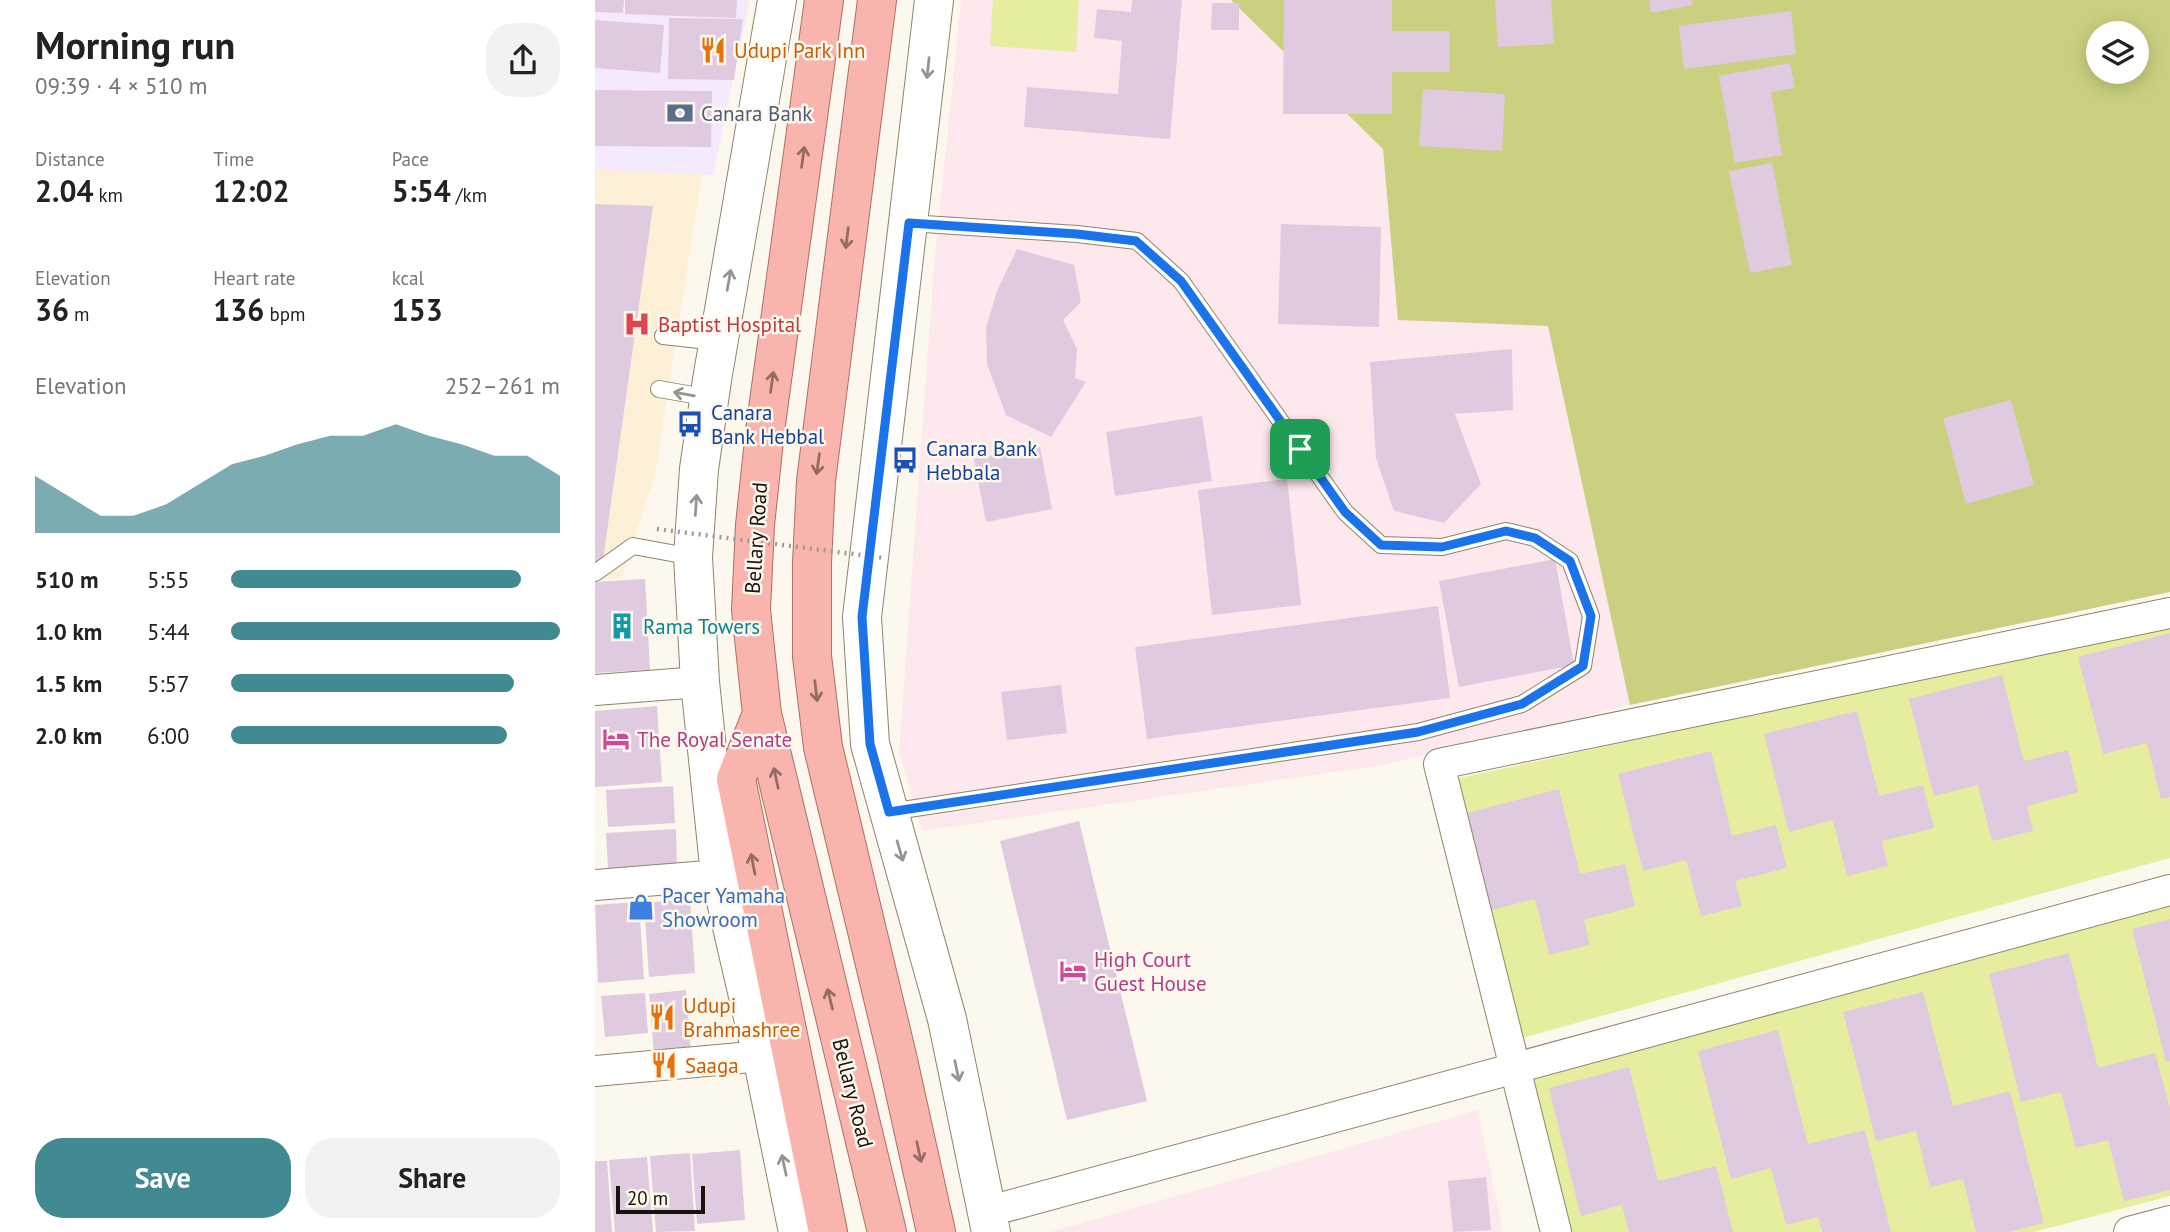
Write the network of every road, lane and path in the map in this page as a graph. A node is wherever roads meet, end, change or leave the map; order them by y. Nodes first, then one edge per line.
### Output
1 (777, 0) edge
2 (824, 0) edge
3 (877, 0) edge
4 (934, 0) edge
5 (909, 223) junction
6 (663, 336) dead end
7 (718, 342) junction
8 (659, 389) dead end
9 (710, 398) junction
10 (657, 529) dead end
11 (693, 557) junction
12 (884, 558) dead end
13 (595, 573) edge
14 (2170, 613) edge
15 (700, 682) junction
16 (595, 690) edge
17 (762, 714) junction
18 (889, 812) junction
19 (720, 875) junction
20 (595, 885) edge
21 (2170, 890) edge
22 (762, 1056) junction
23 (1515, 1068) junction
24 (595, 1071) edge
25 (988, 1222) edge
26 (2170, 1222) edge
27 (798, 1232) edge
28 (828, 1232) edge
29 (887, 1232) edge
30 (936, 1232) edge
31 (1556, 1232) edge
32 (2129, 1232) edge

7 -> 1 street
17 -> 2 highway, Bellary Road
3 -> 30 highway
4 -> 5 street
5 - 18 street
5 - 18 lane
6 - 7 lane
7 - 9 street
9 -> 8 lane
11 -> 9 street
10 - 12 path, bridge
11 - 13 lane
11 - 15 street
14 - 23 street
15 - 16 street
15 - 19 street
28 -> 17 highway
29 -> 17 highway, Bellary Road
18 -> 25 street
19 - 20 street
19 - 22 street
21 - 23 street
22 - 24 street
27 -> 22 street
23 - 25 street
23 - 31 street
26 - 32 street

